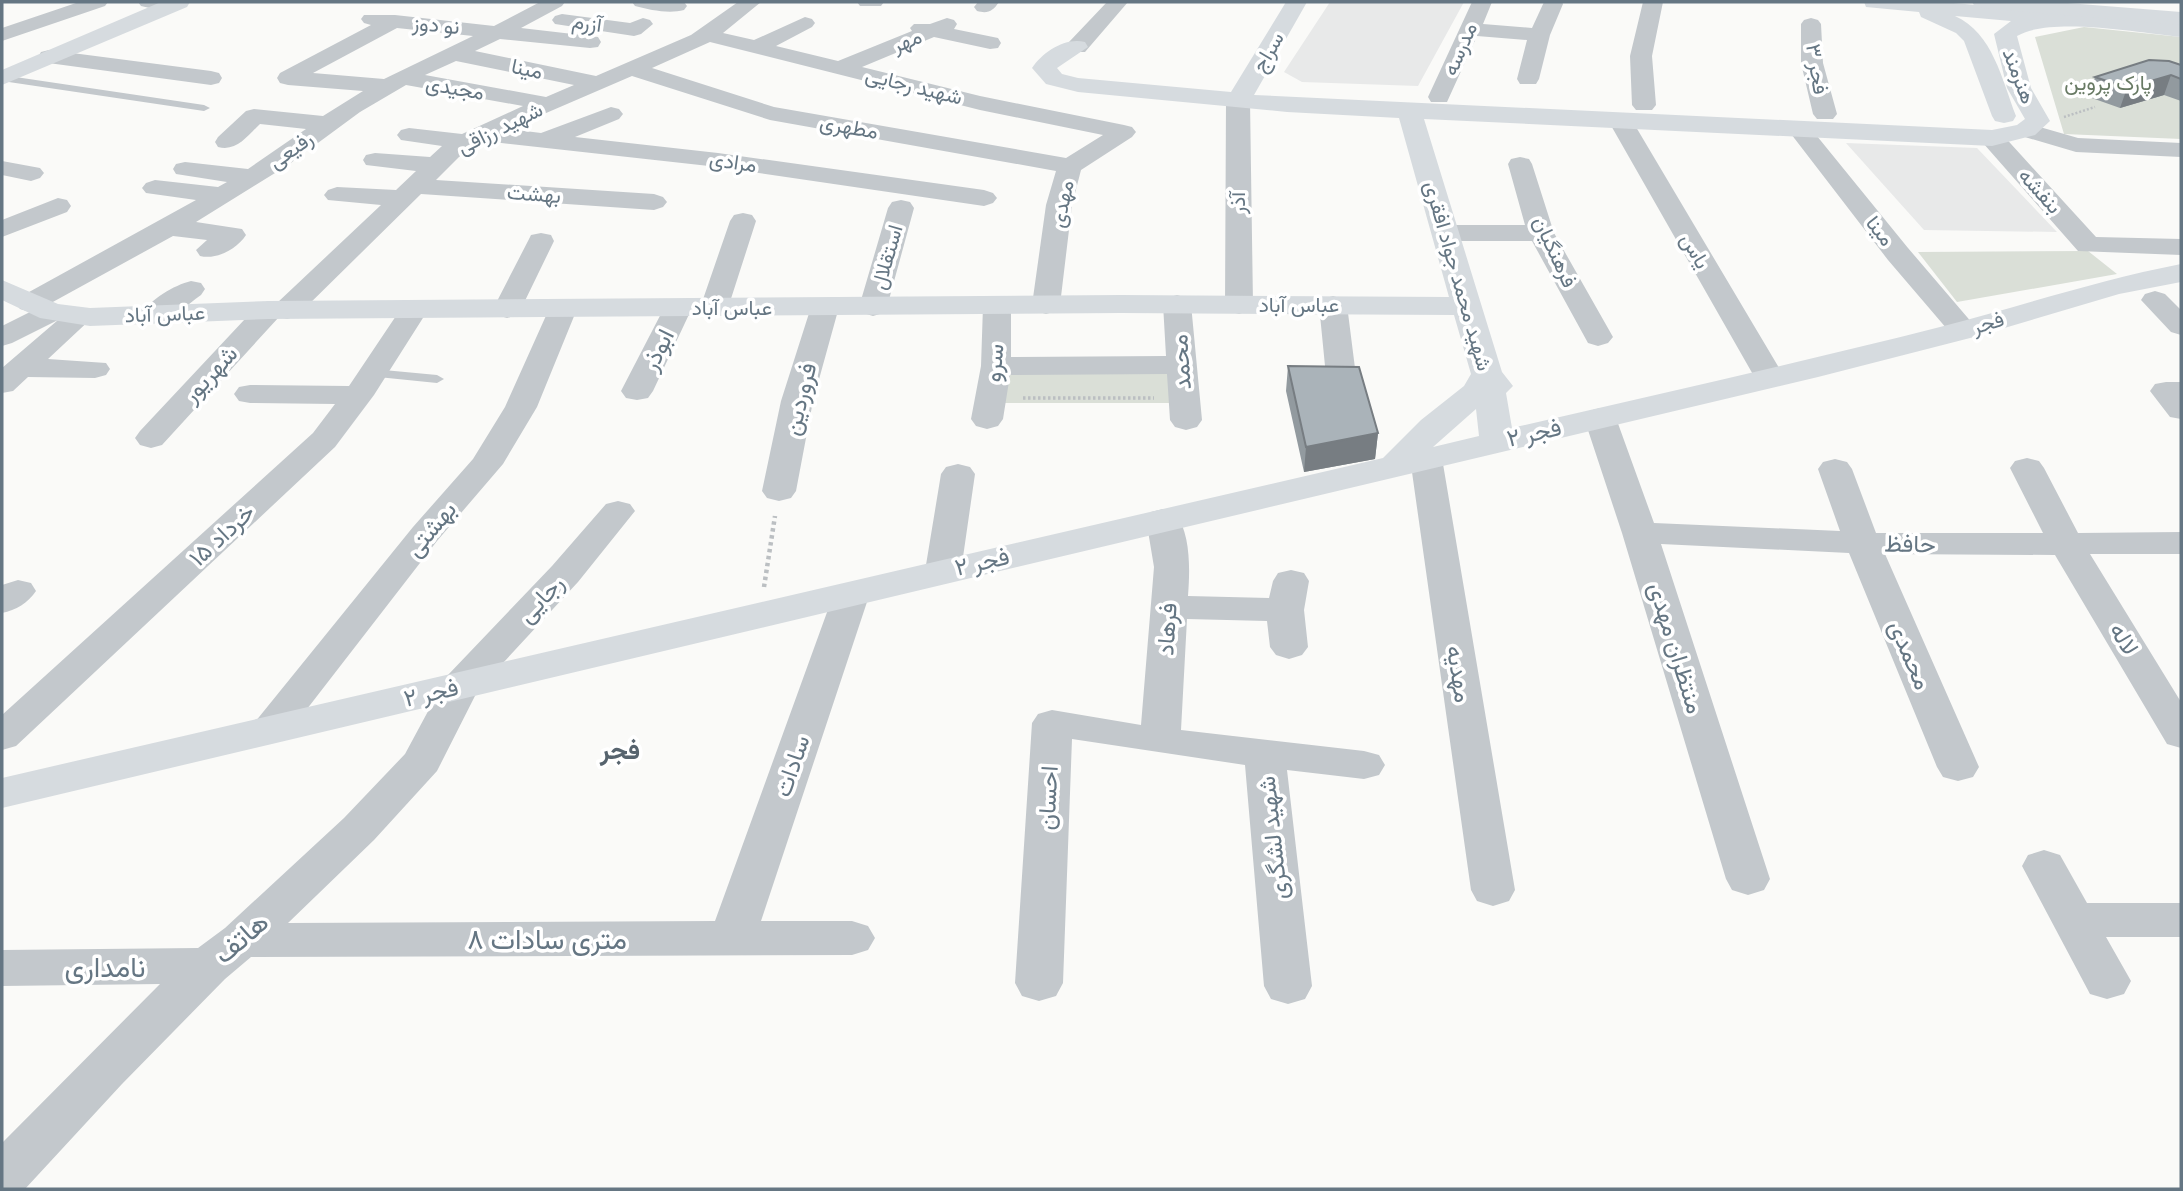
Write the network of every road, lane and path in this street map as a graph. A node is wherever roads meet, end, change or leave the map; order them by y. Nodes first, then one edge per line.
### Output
1 (48, 2) edge
2 (98, 2) edge
3 (148, 2) edge
4 (155, 2) edge
5 (178, 2) edge
6 (555, 2) edge
7 (642, 2) edge
8 (751, 2) edge
9 (867, 2) edge
10 (874, 2) edge
11 (1118, 2) edge
12 (1296, 2) edge
13 (1482, 2) edge
14 (1653, 2) edge
15 (1874, 2) edge
16 (1983, 2) edge
17 (2124, 2) edge
18 (1553, 4) dead end
19 (1912, 5) junction
20 (677, 6) dead end
21 (2181, 6) edge
22 (2160, 9) edge
23 (530, 16) junction
24 (2, 18) edge
25 (371, 19) dead end
26 (2075, 20) junction
27 (395, 21) junction
28 (2181, 22) edge
29 (805, 23) dead end
30 (643, 24) dead end
31 (900, 24) dead end
32 (1811, 24) dead end
33 (940, 27) junction
34 (1469, 29) junction
35 (2181, 30) edge
36 (501, 31) junction
37 (2, 35) edge
38 (706, 35) junction
39 (1539, 35) junction
40 (1974, 38) junction
41 (2005, 41) junction
42 (590, 42) dead end
43 (1077, 47) joint
44 (756, 48) junction
45 (456, 54) junction
46 (965, 55) dead end
47 (50, 57) junction
48 (2, 68) edge
49 (841, 68) junction
50 (632, 69) junction
51 (2, 78) edge
52 (211, 78) dead end
53 (1528, 79) dead end
54 (395, 82) junction
55 (599, 83) junction
56 (1242, 95) junction
57 (1439, 97) junction
58 (549, 104) junction
59 (1644, 105) junction
60 (204, 108) dead end
61 (1410, 111) junction
62 (611, 114) dead end
63 (1825, 114) junction
64 (1621, 122) junction
65 (327, 124) junction
66 (1800, 130) junction
67 (2026, 130) junction
68 (1124, 132) joint
69 (409, 135) dead end
70 (473, 138) junction
71 (1992, 138) junction
72 (546, 140) junction
73 (227, 142) dead end
74 (2179, 152) edge
75 (375, 160) dead end
76 (1520, 164) dead end
77 (435, 165) junction
78 (1070, 166) junction
79 (2, 169) edge
80 (185, 169) dead end
81 (31, 173) dead end
82 (251, 177) junction
83 (155, 188) dead end
84 (408, 192) junction
85 (220, 195) junction
86 (337, 195) dead end
87 (984, 198) dead end
88 (654, 202) dead end
89 (901, 208) dead end
90 (743, 220) dead end
91 (167, 227) junction
92 (2, 229) edge
93 (1447, 233) junction
94 (1541, 233) junction
95 (541, 241) dead end
96 (2181, 247) edge
97 (210, 250) dead end
98 (2, 251) edge
99 (2181, 273) edge
100 (2, 289) edge
101 (191, 289) dead end
102 (2168, 298) edge
103 (1177, 304) junction
104 (1239, 304) junction
105 (1046, 305) junction
106 (1333, 305) junction
107 (997, 306) junction
108 (1469, 306) junction
109 (825, 307) junction
110 (873, 307) junction
111 (678, 308) junction
112 (713, 308) junction
113 (507, 309) junction
114 (563, 309) junction
115 (50, 310) junction
116 (278, 310) junction
117 (414, 310) junction
118 (155, 314) junction
119 (2, 316) edge
120 (2181, 326) edge
121 (1963, 330) junction
122 (2, 337) edge
123 (1598, 337) dead end
124 (1182, 365) junction
125 (996, 366) junction
126 (95, 369) dead end
127 (1487, 374) junction
128 (11, 376) edge
129 (1341, 376) edge
130 (1770, 378) junction
131 (437, 379) dead end
132 (366, 384) junction
133 (637, 391) dead end
134 (1079, 391) dead end
135 (1116, 391) dead end
136 (2181, 391) edge
137 (250, 394) dead end
138 (1083, 398) junction
139 (1119, 398) junction
140 (989, 408) joint
141 (1185, 409) joint
142 (2181, 410) edge
143 (1600, 418) junction
144 (151, 438) dead end
145 (1497, 442) junction
146 (1390, 461) junction
147 (2027, 468) dead end
148 (1835, 470) dead end
149 (958, 474) dead end
150 (779, 491) joint
151 (618, 511) dead end
152 (1163, 519) junction
153 (1640, 533) junction
154 (1863, 542) junction
155 (2181, 542) edge
156 (2066, 544) junction
157 (943, 571) junction
158 (852, 593) junction
159 (1169, 607) junction
160 (760, 615) junction
161 (1289, 647) dead end
162 (461, 685) junction
163 (269, 731) junction
164 (2181, 735) edge
165 (2, 737) edge
166 (1160, 741) junction
167 (1265, 754) junction
168 (1364, 765) dead end
169 (1958, 767) dead end
170 (2, 793) edge
171 (2044, 866) dead end
172 (1748, 879) dead end
173 (1493, 890) dead end
174 (2074, 920) junction
175 (2181, 920) edge
176 (732, 938) junction
177 (852, 938) dead end
178 (225, 953) junction
179 (2, 968) edge
180 (2107, 981) dead end
181 (1040, 983) dead end
182 (1288, 986) dead end
183 (2, 1178) edge

1 - 24 street
2 - 37 street
3 - 4 street
4 - 48 street
5 - 47 street
6 - 23 street, رفیعی
7 - 20 street
8 - 38 street, شهید رزاقی
9 - 10 street
11 - 43 street
12 - 56 street, سراج
13 - 34 street, مدرسه
14 - 59 street
15 - 19 street
16 - 22 street
17 - 21 street
18 - 39 street
19 - 26 street
19 - 40 street, هنرمند
21 - 22 street
22 - 28 street
23 - 30 street, آزرم
23 - 36 street, رفیعی
25 - 27 street, نو دوز
26 - 35 street
26 - 41 street, هنرمند
27 - 36 street, نو دوز
27 - 54 street, مجیدی
29 - 44 street
31 - 33 street, مهر
32 - 63 street, فجر ۳
33 - 46 street
33 - 49 street, مهر
34 - 39 street
34 - 57 street, مدرسه
36 - 42 street, نو دوز
36 - 45 street, رفیعی
38 - 44 street, شهید رجایی
38 - 50 street, شهید رزاقی
39 - 53 street
40 - 41 street
40 - 67 street, هنرمند
41 - 67 street, هنرمند
43 - 56 street
44 - 49 street, شهید رجایی
45 - 54 street, رفیعی
45 - 55 street, مینا
47 - 51 street
47 - 52 street
49 - 68 street, شهید رجایی
50 - 55 street, شهید رزاقی
50 - 78 street, مطهری
51 - 60 lane
54 - 58 street, مجیدی
54 - 65 street, رفیعی
55 - 58 street, شهید رزاقی
56 - 57 street
56 - 61 street
56 - 104 street, آذر
57 - 59 street
58 - 70 street, شهید رزاقی
59 - 63 street
61 - 64 street
61 - 93 street, شهید محمد جواد افقری
62 - 72 street
63 - 67 street
64 - 66 street
64 - 130 street, یاس
65 - 73 street
65 - 82 street, رفیعی
66 - 71 street
66 - 121 street, مینا
67 - 71 street
67 - 74 street
68 - 78 street, مهدی
69 - 70 street, مرادی
70 - 72 street, مرادی
70 - 77 street, شهید رزاقی
71 - 96 street, بنفشه
72 - 87 street, مرادی
75 - 77 street
76 - 94 street, فرهنگیان
77 - 84 street, شهید رزاقی
78 - 105 street, مهدی
79 - 81 street
80 - 82 street
82 - 85 street, رفیعی
83 - 85 street
84 - 86 street, بهشت
84 - 88 street, بهشت
84 - 116 street, شهید رزاقی
85 - 91 street, رفیعی
89 - 110 street, استقلال
90 - 112 street
91 - 97 street
91 - 115 street, رفیعی
92 - 98 street
93 - 94 street
93 - 108 street, شهید محمد جواد افقری
94 - 123 street, فرهنگیان
95 - 113 street
99 - 121 street, فجر
100 - 115 street, عباس آباد
101 - 118 street
102 - 120 street
102 - 121 street, فجر
103 - 104 street, عباس آباد
103 - 105 street, عباس آباد
103 - 124 street, محمد
104 - 106 street, عباس آباد
105 - 107 street, عباس آباد
106 - 108 street, عباس آباد
106 - 129 street
107 - 110 street, عباس آباد
107 - 125 street, سرو
108 - 127 street, شهید محمد جواد افقری
109 - 110 street, عباس آباد
109 - 112 street, عباس آباد
109 - 150 street, فروردین
111 - 112 street, عباس آباد
111 - 114 street, عباس آباد
111 - 133 street, ابوذر
113 - 114 street, عباس آباد
113 - 117 street, عباس آباد
114 - 163 street, بهشتی
115 - 118 street, عباس آباد
115 - 119 street
115 - 122 street
115 - 128 street
116 - 117 street, عباس آباد
116 - 118 street, عباس آباد
116 - 144 street, شهریور
117 - 132 street, ۱۵ خرداد
121 - 130 street, فجر ۲
124 - 125 street
124 - 141 street, محمد
125 - 140 street, سرو
126 - 128 street
127 - 143 street
127 - 145 street, شهید محمد جواد افقری
127 - 146 street
130 - 143 street, فجر ۲
131 - 132 lane
132 - 137 street
132 - 165 street, ۱۵ خرداد
134 - 138 path
135 - 139 path
136 - 142 street
138 - 139 path
138 - 140 path
139 - 141 path
143 - 145 street, فجر ۲
143 - 153 street, منتظران مهدی
145 - 146 street, فجر ۲
146 - 152 street, فجر ۲
146 - 173 street, مهدیه
147 - 156 street
148 - 154 street, محمدی
149 - 157 street
150 - 160 path
151 - 162 street, رجایی
152 - 157 street, فجر ۲
152 - 159 street, فرهاد
153 - 154 street, حافظ
153 - 172 street, منتظران مهدی
154 - 156 street, حافظ
154 - 169 street, محمدی
155 - 156 street, حافظ
156 - 164 street, لاله
157 - 158 street, فجر ۲
158 - 160 street, فجر ۲
158 - 176 street, سادات
159 - 161 street
159 - 166 street, فرهاد
160 - 162 street, فجر ۲
162 - 163 street, فجر ۲
162 - 178 street, هاتف
163 - 170 street, فجر ۲
166 - 167 street, شهید لشگری
166 - 181 street, احسان
167 - 168 street
167 - 182 street, شهید لشگری
171 - 174 street
174 - 175 street
174 - 180 street
176 - 177 street, ۸ متری سادات
176 - 178 street, ۸ متری سادات
178 - 179 street, نامداری
178 - 183 street, هاتف

